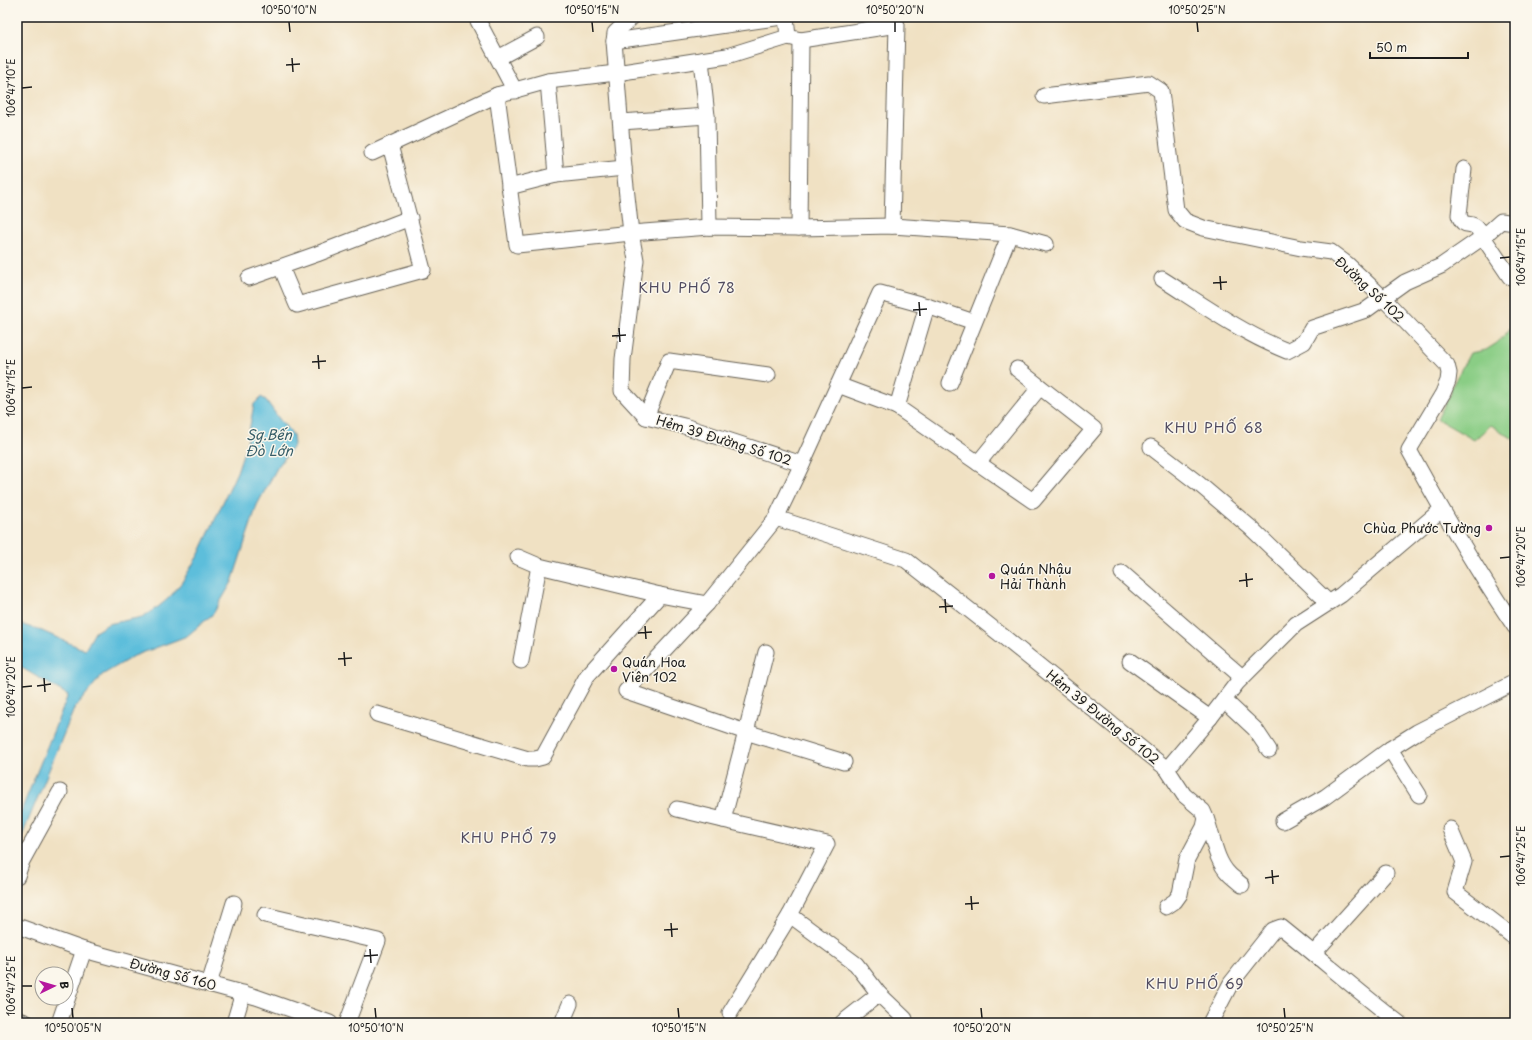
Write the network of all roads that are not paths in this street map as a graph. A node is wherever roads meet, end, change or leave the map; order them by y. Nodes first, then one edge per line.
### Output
1 (476, 17) edge
2 (632, 17) edge
3 (782, 17) edge
4 (786, 17) edge
5 (736, 20) edge
6 (537, 37) dead end
7 (794, 39) junction
8 (614, 43) junction
9 (498, 58) junction
10 (701, 60) junction
11 (616, 73) junction
12 (548, 81) junction
13 (515, 91) junction
14 (497, 95) junction
15 (1044, 96) dead end
16 (707, 116) junction
17 (621, 122) junction
18 (390, 145) junction
19 (372, 153) dead end
20 (624, 168) junction
21 (1464, 169) dead end
22 (556, 175) junction
23 (509, 188) junction
24 (410, 218) junction
25 (1515, 223) edge
26 (892, 226) junction
27 (709, 227) junction
28 (799, 228) junction
29 (631, 233) junction
30 (1010, 234) junction
31 (1483, 238) junction
32 (1046, 244) dead end
33 (281, 267) junction
34 (1510, 277) dead end
35 (248, 278) dead end
36 (1162, 279) dead end
37 (1383, 298) junction
38 (927, 306) junction
39 (974, 322) junction
40 (1017, 368) dead end
41 (768, 375) dead end
42 (950, 383) dead end
43 (838, 385) junction
44 (1040, 387) junction
45 (897, 407) junction
46 (646, 417) junction
47 (1150, 447) dead end
48 (978, 463) junction
49 (802, 464) junction
50 (1441, 510) junction
51 (776, 518) junction
52 (518, 557) dead end
53 (539, 566) junction
54 (1122, 572) dead end
55 (660, 595) junction
56 (1328, 602) junction
57 (707, 604) junction
58 (1515, 627) edge
59 (766, 652) dead end
60 (521, 661) dead end
61 (1130, 661) dead end
62 (1242, 677) junction
63 (1515, 682) edge
64 (1224, 700) junction
65 (377, 714) dead end
66 (1210, 718) junction
67 (746, 732) junction
68 (1390, 749) junction
69 (1269, 750) dead end
70 (844, 762) dead end
71 (1167, 769) junction
72 (60, 792) dead end
73 (1419, 796) dead end
74 (677, 809) dead end
75 (1206, 818) junction
76 (723, 820) junction
77 (1283, 820) dead end
78 (1450, 829) dead end
79 (1386, 873) dead end
80 (17, 876) edge
81 (1242, 885) dead end
82 (234, 903) dead end
83 (1166, 907) dead end
84 (790, 914) junction
85 (266, 915) dead end
86 (17, 926) edge
87 (1515, 938) edge
88 (84, 950) junction
89 (1314, 953) junction
90 (209, 984) junction
91 (243, 993) junction
92 (878, 994) junction
93 (570, 1004) dead end
94 (730, 1013) dead end
95 (291, 1017) edge
96 (17, 1019) edge
97 (906, 1021) edge
98 (27, 1023) edge
99 (59, 1023) edge
100 (234, 1023) edge
101 (330, 1023) edge
102 (347, 1023) edge
103 (562, 1023) edge
104 (842, 1023) edge
105 (1210, 1023) edge
106 (1399, 1023) edge

1 - 9 street
2 - 8 street
3 - 5 street
4 - 7 street
5 - 8 street
6 - 9 street
7 - 10 street
7 - 26 street
7 - 28 street
8 - 11 street
9 - 13 street
10 - 11 street
10 - 16 street
11 - 12 street
11 - 17 street
12 - 13 street
12 - 22 street
13 - 14 street
14 - 18 street
14 - 23 street
15 - 37 street, Đường Số 102
16 - 17 street
16 - 27 street
17 - 20 street
18 - 19 street
18 - 24 street
20 - 22 street
20 - 29 street
21 - 31 street
22 - 23 street
23 - 29 street
24 - 33 street
24 - 33 street
25 - 31 street
26 - 28 street
26 - 30 street
27 - 28 street
27 - 29 street
29 - 46 street, Hẻm 39 Đường Số 102
30 - 32 street
30 - 39 street
31 - 34 street
31 - 37 street
33 - 35 street
36 - 37 street
37 - 50 street, Đường Số 102
38 - 39 street
38 - 43 street
38 - 45 street
39 - 42 street
40 - 44 street
41 - 46 street, Hẻm 39 Đường Số 102
43 - 45 street
43 - 49 street
44 - 48 street
44 - 48 street
45 - 48 street
46 - 49 street, Hẻm 39 Đường Số 102
47 - 56 street
49 - 51 street
50 - 56 street, Hẻm 39 Đường Số 102
50 - 58 street, Đường Số 102
51 - 57 street
51 - 71 street, Hẻm 39 Đường Số 102
52 - 53 street
53 - 55 street
53 - 60 street
54 - 62 street
55 - 57 street
55 - 65 street
56 - 62 street, Hẻm 39 Đường Số 102
57 - 67 street
59 - 67 street
61 - 66 street
62 - 64 street, Hẻm 39 Đường Số 102
63 - 68 street
64 - 66 street, Hẻm 39 Đường Số 102
64 - 69 street
66 - 71 street, Hẻm 39 Đường Số 102
67 - 70 street
67 - 76 street
68 - 73 street
68 - 77 street
71 - 75 street
72 - 80 street
74 - 76 street
75 - 81 street
75 - 83 street
76 - 84 street
78 - 87 street
79 - 89 street
82 - 90 street
84 - 92 street
84 - 94 street
85 - 102 street
86 - 88 street, Đường Số 160
88 - 90 street, Đường Số 160
88 - 99 street
89 - 105 street
89 - 106 street
90 - 91 street, Đường Số 160
91 - 95 street, Đường Số 160
91 - 100 street
92 - 97 street
92 - 104 street
93 - 103 street
95 - 101 street, Đường Số 160
96 - 98 street

